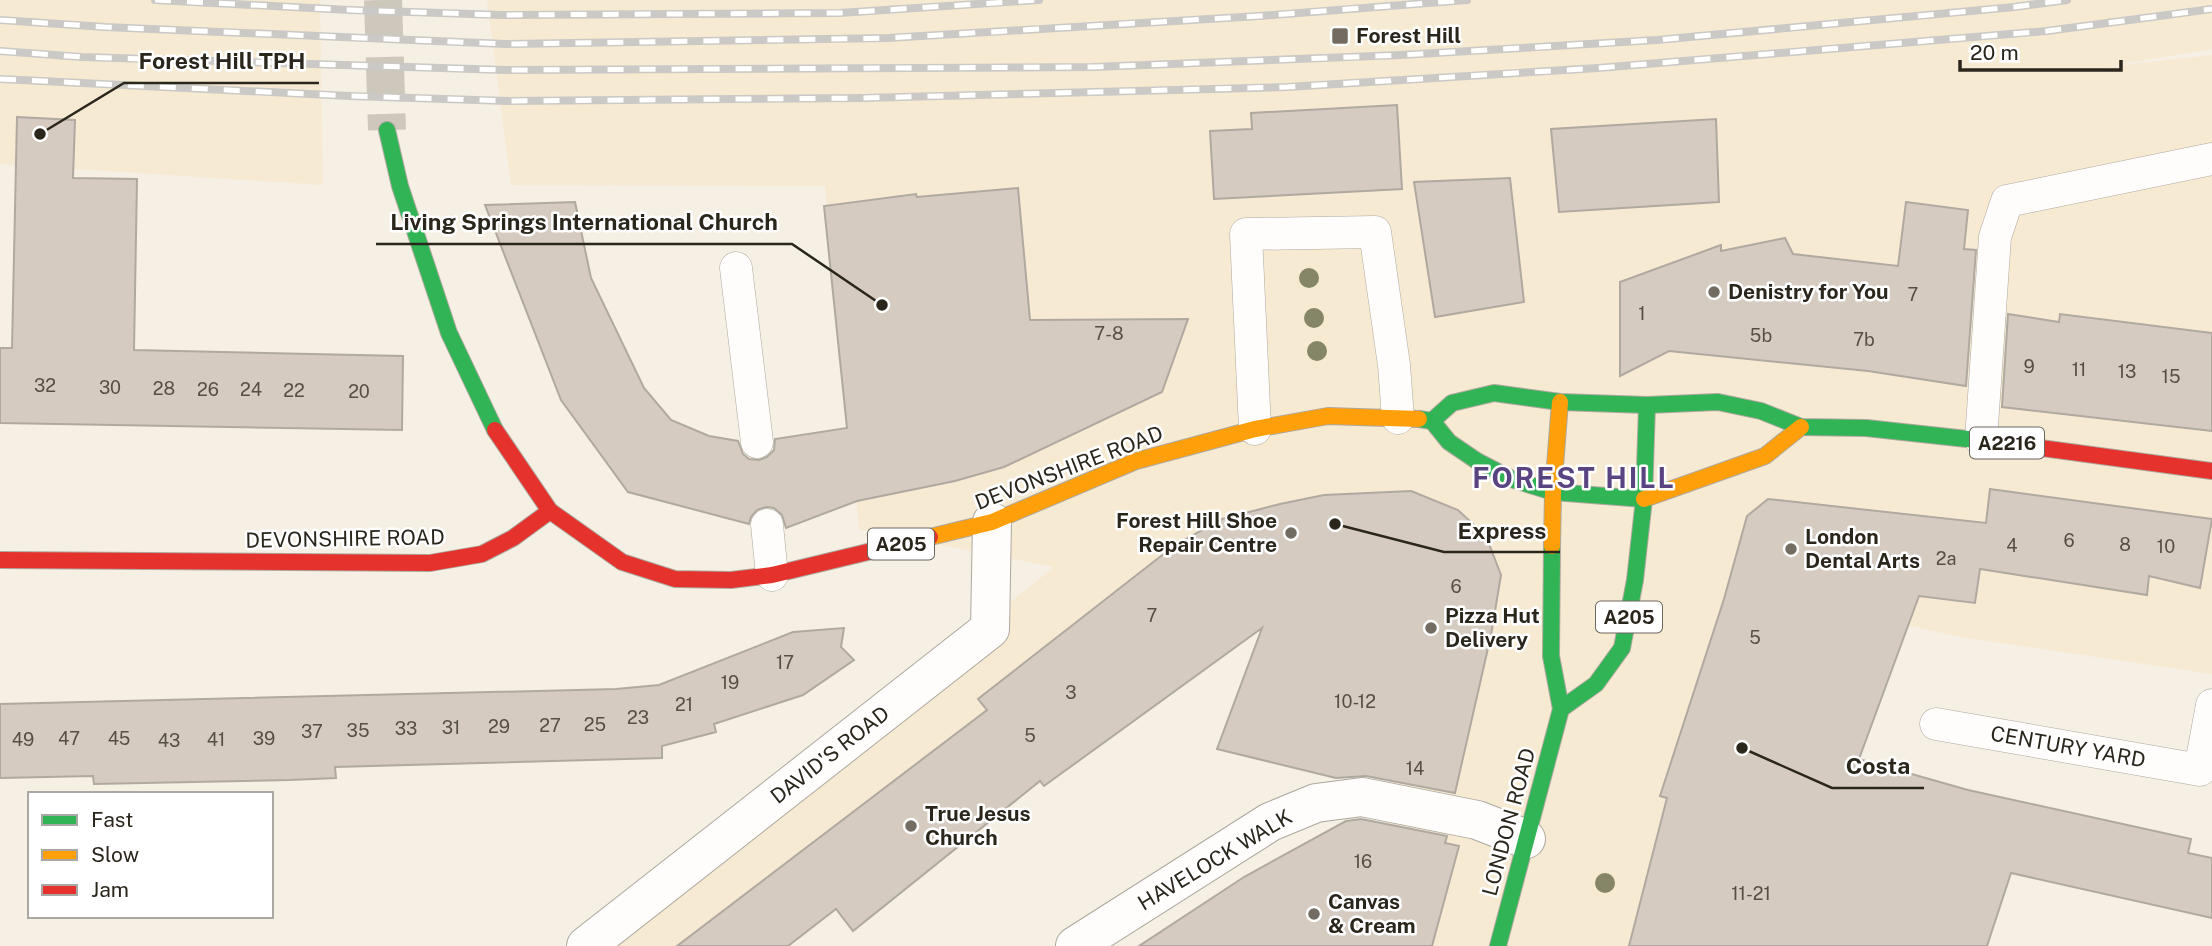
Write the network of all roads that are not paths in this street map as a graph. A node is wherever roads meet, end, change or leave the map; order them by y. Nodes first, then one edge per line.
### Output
1 (387, 130) tunnel mouth
2 (2212, 159) edge
3 (736, 268) dead end
4 (1560, 402) junction
5 (1647, 405) junction
6 (1398, 418) junction
7 (1432, 421) junction
8 (1801, 427) junction
9 (1255, 429) junction
10 (1981, 440) junction
11 (757, 442) dead end
12 (2212, 471) edge
13 (1553, 492) junction
14 (1644, 499) junction
15 (550, 511) junction
16 (992, 522) junction
17 (767, 525) dead end
18 (0, 560) edge
19 (772, 575) junction
20 (2212, 705) edge
21 (1561, 709) junction
22 (1936, 724) dead end
23 (2206, 772) edge
24 (1526, 839) junction
25 (586, 946) edge
26 (1075, 946) edge
27 (1498, 946) edge

1 - 15 main road, A205
2 - 10 lane
3 - 11 lane
4 - 5 main road
4 - 7 main road
4 - 13 main road, LONDON ROAD
5 - 8 main road, A2216
5 - 14 main road, A205
6 - 7 main road, DEVONSHIRE ROAD / A205
6 - 9 main road, DEVONSHIRE ROAD / A205
6 - 9 lane
7 - 13 main road
8 - 10 main road, A2216
8 - 14 main road
9 - 16 main road, DEVONSHIRE ROAD / A205
10 - 12 main road, A2216
13 - 14 main road
13 - 21 main road, LONDON ROAD
14 - 21 main road, A205
15 - 18 main road, DEVONSHIRE ROAD
15 - 19 main road, DEVONSHIRE ROAD / A205
16 - 19 main road, DEVONSHIRE ROAD / A205
16 - 25 street, DAVID'S ROAD
17 - 19 lane
20 - 23 lane, CENTURY YARD
21 - 24 main road, LONDON ROAD
22 - 23 lane, CENTURY YARD
24 - 26 street, HAVELOCK WALK
24 - 27 main road, LONDON ROAD

